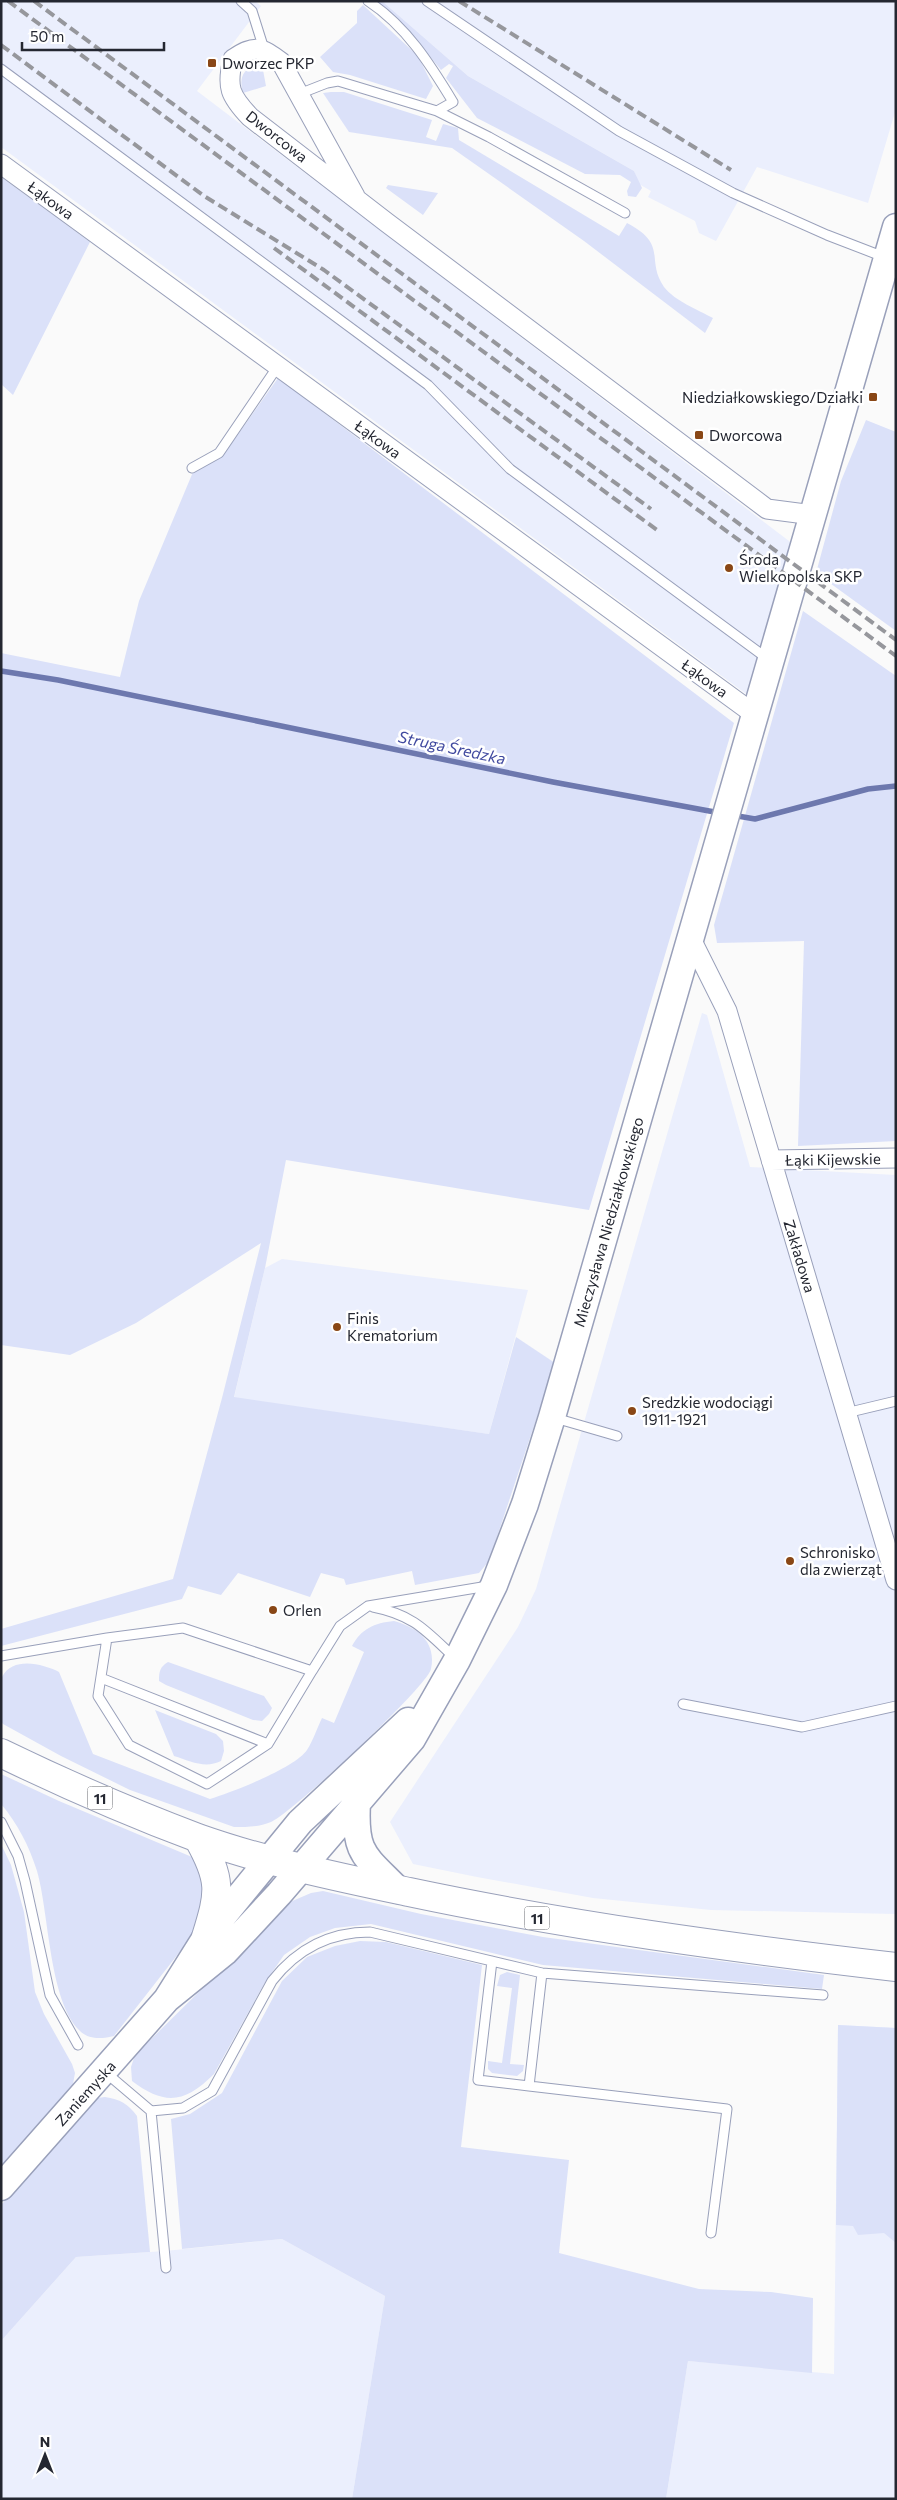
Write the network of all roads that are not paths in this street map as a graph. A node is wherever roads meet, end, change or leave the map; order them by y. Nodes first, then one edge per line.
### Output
1 (241, 1) edge
2 (368, 1) edge
3 (427, 1) edge
4 (264, 49) junction
5 (1, 69) edge
6 (299, 94) junction
7 (437, 112) junction
8 (1, 164) edge
9 (354, 196) junction
10 (625, 213) dead end
11 (892, 244) edge
12 (278, 366) junction
13 (192, 468) dead end
14 (813, 515) junction
15 (770, 660) junction
16 (754, 714) junction
17 (690, 938) junction
18 (896, 1158) edge
19 (771, 1160) junction
20 (896, 1401) edge
21 (846, 1413) junction
22 (552, 1417) junction
23 (617, 1436) dead end
24 (896, 1580) edge
25 (494, 1585) junction
26 (368, 1606) junction
27 (107, 1638) junction
28 (1, 1656) edge
29 (457, 1660) junction
30 (312, 1671) junction
31 (101, 1678) junction
32 (440, 1692) junction
33 (683, 1704) dead end
34 (896, 1706) edge
35 (268, 1744) junction
36 (2, 1752) edge
37 (357, 1802) junction
38 (1, 1822) edge
39 (198, 1838) junction
40 (268, 1859) junction
41 (302, 1868) junction
42 (398, 1890) junction
43 (206, 1937) junction
44 (492, 1961) junction
45 (896, 1967) edge
46 (542, 1973) junction
47 (823, 1995) dead end
48 (168, 1999) junction
49 (78, 2045) dead end
50 (105, 2072) junction
51 (529, 2086) junction
52 (150, 2111) junction
53 (1, 2187) edge
54 (711, 2233) dead end
55 (166, 2268) dead end

1 - 4 lane
2 - 7 lane
3 - 11 lane
4 - 6 street, Dworcowa
4 - 9 street, Dworcowa
5 - 15 lane
6 - 7 lane
6 - 9 street, Dworcowa
7 - 10 lane
8 - 12 street, Łąkowa
9 - 14 street, Dworcowa
11 - 14 street
12 - 13 lane
12 - 16 street, Łąkowa
14 - 15 street
15 - 16 street
16 - 17 street, Mieczysława Niedziałkowskiego
17 - 19 street, Zakładowa
17 - 22 street, Mieczysława Niedziałkowskiego
18 - 19 street, Łąki Kijewskie
19 - 21 street, Zakładowa
20 - 21 lane
21 - 24 street, Zakładowa
22 - 23 lane
22 - 25 street, Mieczysława Niedziałkowskiego
25 - 26 lane
25 - 29 street, Mieczysława Niedziałkowskiego
26 - 29 lane
26 - 30 lane
27 - 28 lane
27 - 30 lane
27 - 31 lane
29 - 32 street, Mieczysława Niedziałkowskiego
30 - 35 lane
31 - 35 lane
31 - 35 lane
32 - 37 street, Mieczysława Niedziałkowskiego
32 - 40 street, Mieczysława Niedziałkowskiego
33 - 34 lane
36 - 39 highway, 11
37 - 41 street, Mieczysława Niedziałkowskiego
37 - 42 street
38 - 49 lane
39 - 40 highway, 11
39 - 43 highway
40 - 41 highway, 11
40 - 43 street, Zaniemyska
41 - 42 highway, 11
41 - 48 street, Zaniemyska
42 - 45 highway, 11
43 - 48 street, Zaniemyska
44 - 46 lane
44 - 51 lane
44 - 52 lane
46 - 47 lane
46 - 51 lane
48 - 50 street, Zaniemyska
50 - 52 lane
50 - 53 street, Zaniemyska
51 - 54 lane
52 - 55 lane

